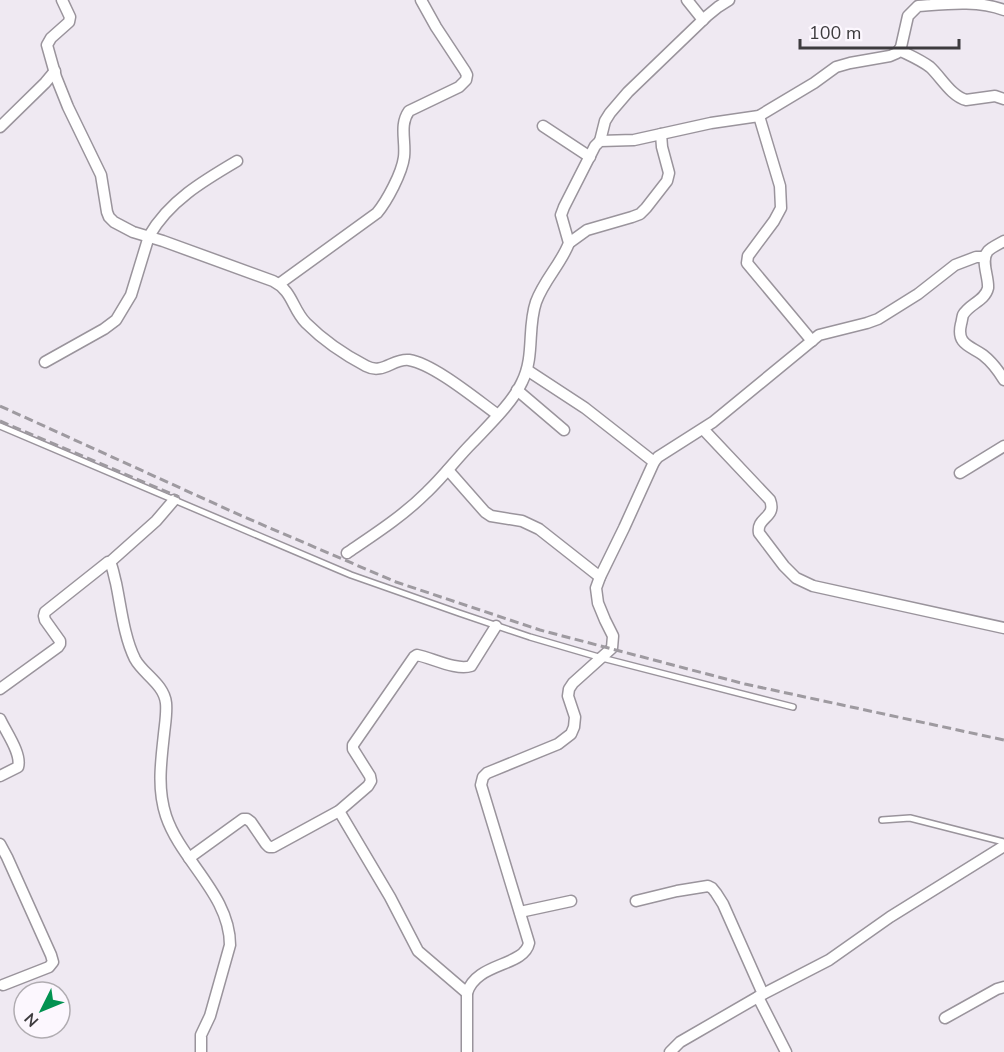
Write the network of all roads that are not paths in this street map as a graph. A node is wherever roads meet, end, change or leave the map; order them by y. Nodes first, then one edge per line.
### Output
1 (62, 0) edge
2 (421, 0) edge
3 (687, 0) edge
4 (729, 0) edge
5 (1004, 10) edge
6 (703, 20) junction
7 (899, 51) junction
8 (55, 71) junction
9 (1004, 99) edge
10 (759, 116) junction
11 (543, 126) dead end
12 (0, 127) edge
13 (661, 134) junction
14 (600, 141) junction
15 (590, 157) junction
16 (237, 161) dead end
17 (149, 236) junction
18 (1004, 241) edge
19 (569, 243) junction
20 (985, 257) junction
21 (279, 284) junction
22 (812, 341) junction
23 (45, 362) dead end
24 (527, 370) junction
25 (1004, 380) edge
26 (517, 390) junction
27 (498, 415) junction
28 (0, 426) edge
29 (703, 429) junction
30 (564, 430) dead end
31 (1004, 446) edge
32 (654, 462) junction
33 (448, 470) junction
34 (960, 473) dead end
35 (174, 500) junction
36 (347, 553) dead end
37 (110, 561) junction
38 (600, 577) junction
39 (496, 626) junction
40 (1004, 628) edge
41 (602, 658) junction
42 (0, 689) edge
43 (793, 707) dead end
44 (0, 719) edge
45 (0, 776) edge
46 (339, 811) junction
47 (882, 820) dead end
48 (0, 844) edge
49 (1004, 844) edge
50 (189, 858) junction
51 (571, 901) dead end
52 (636, 901) dead end
53 (520, 912) junction
54 (3, 985) dead end
55 (1004, 987) edge
56 (467, 993) junction
57 (760, 995) junction
58 (945, 1018) dead end
59 (201, 1052) edge
60 (467, 1052) edge
61 (670, 1052) edge
62 (786, 1052) edge

1 - 8 street
2 - 21 street
3 - 6 street
4 - 6 street
5 - 7 street
6 - 14 street
7 - 9 street
7 - 10 street
8 - 12 street
8 - 17 street
10 - 13 street
10 - 22 street
11 - 15 street
13 - 14 street
13 - 19 street
14 - 15 street
15 - 19 street
16 - 17 street
17 - 21 street
17 - 23 street
18 - 20 street
19 - 24 street
20 - 22 street
20 - 25 street
21 - 27 street
22 - 29 street
24 - 26 street
24 - 32 street
26 - 27 street
26 - 30 street
27 - 33 street
28 - 35 lane
29 - 32 street
29 - 40 street
31 - 34 street
32 - 38 street
33 - 36 street
33 - 38 street
35 - 37 street
35 - 39 lane
37 - 42 street
37 - 50 street
38 - 41 street
39 - 41 lane
39 - 46 street
41 - 43 lane
41 - 53 street
44 - 45 street
46 - 50 street
46 - 56 street
47 - 49 lane
48 - 54 street
49 - 57 street
50 - 59 street
51 - 53 street
52 - 57 street
53 - 56 street
55 - 58 street
56 - 60 street
57 - 61 street
57 - 62 street

